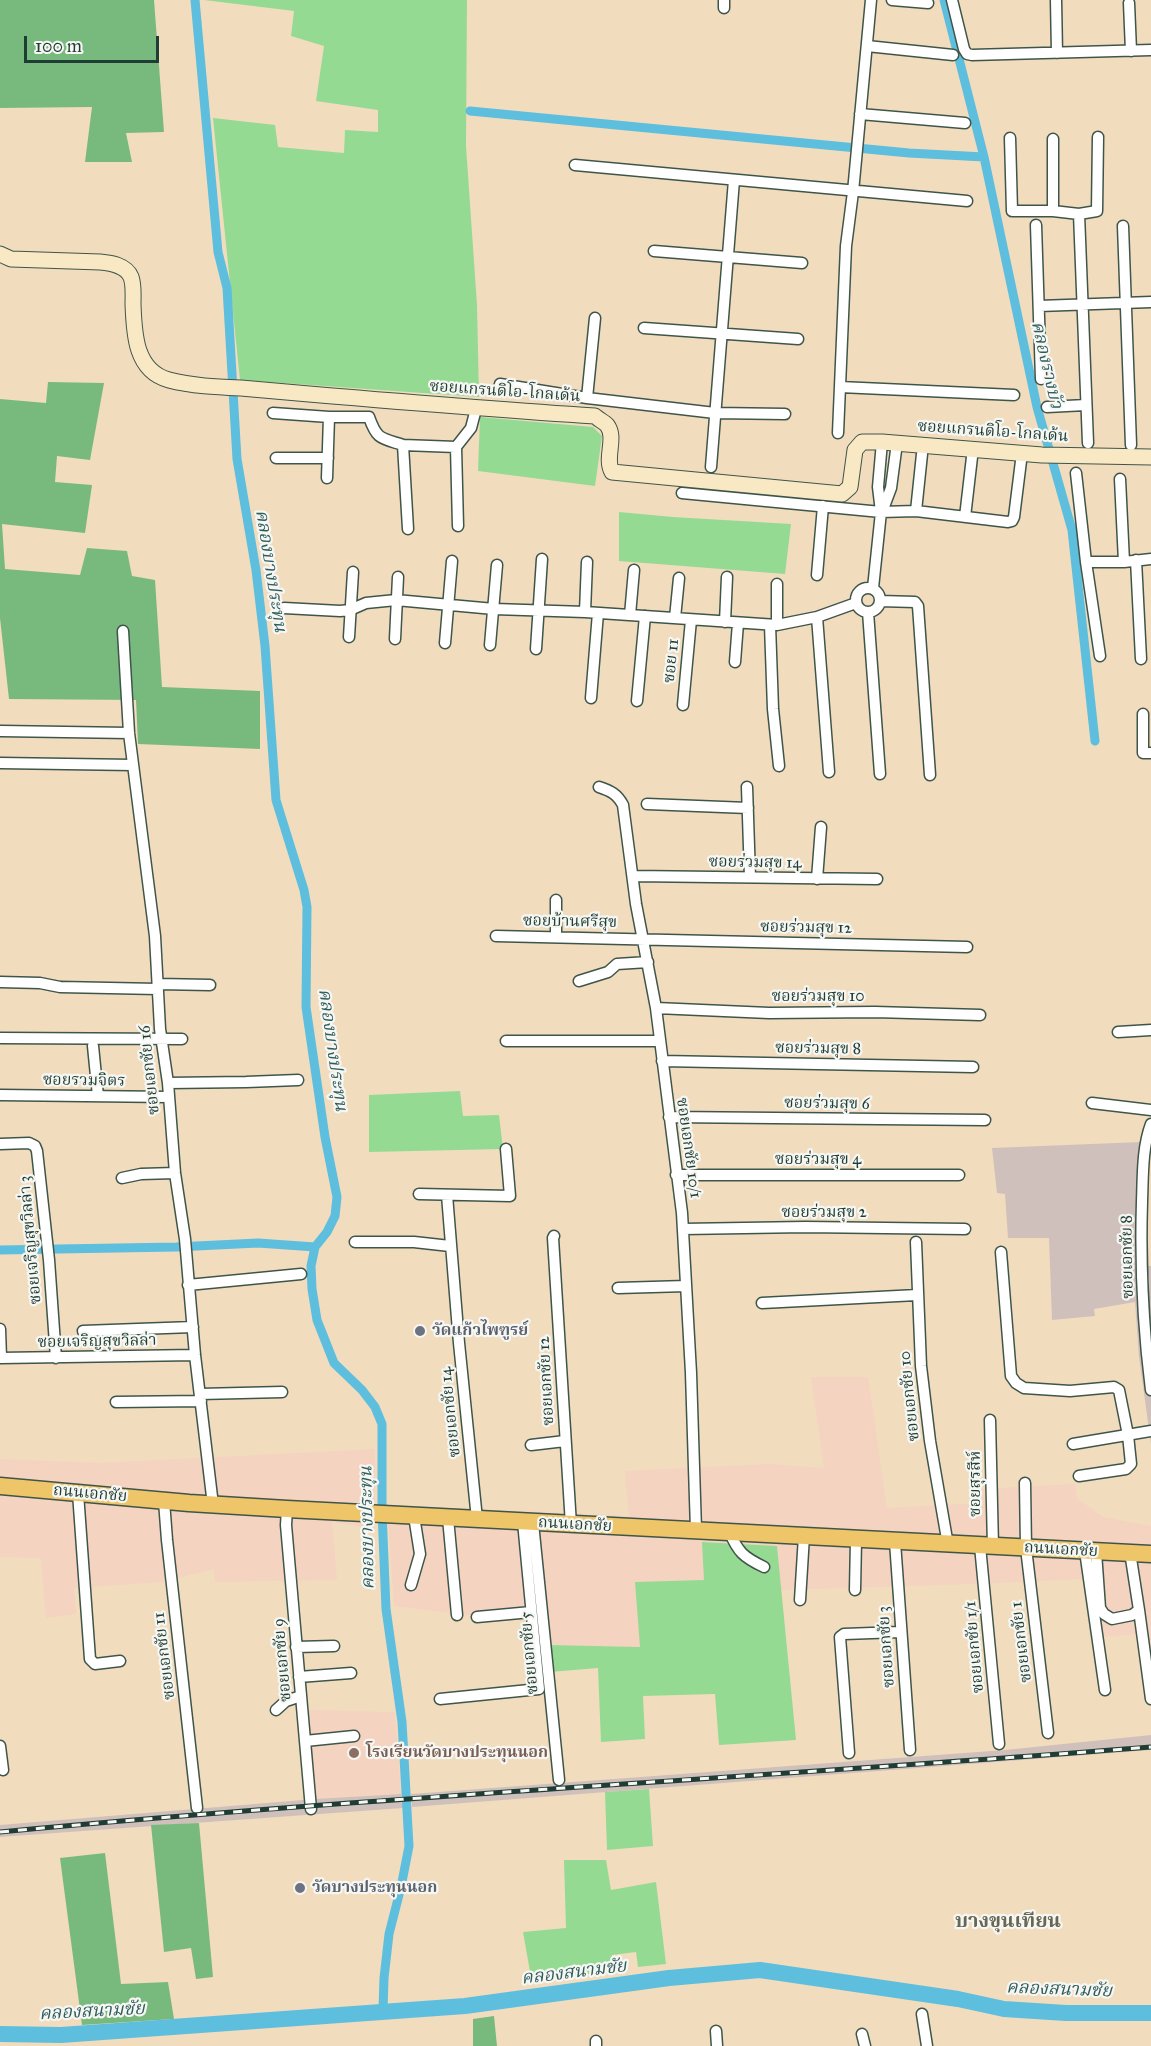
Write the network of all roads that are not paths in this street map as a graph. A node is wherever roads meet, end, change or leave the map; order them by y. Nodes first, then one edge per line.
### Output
1 (871, 0) edge
2 (892, 0) edge
3 (952, 0) edge
4 (1056, 0) edge
5 (928, 3) dead end
6 (1129, 3) dead end
7 (867, 46) junction
8 (1151, 50) edge
9 (1131, 51) junction
10 (1058, 53) junction
11 (953, 55) dead end
12 (860, 114) junction
13 (965, 123) dead end
14 (1098, 137) dead end
15 (1010, 138) dead end
16 (1053, 139) dead end
17 (575, 165) dead end
18 (734, 180) junction
19 (853, 192) junction
20 (967, 201) dead end
21 (1053, 211) junction
22 (1079, 214) junction
23 (1036, 225) dead end
24 (1123, 226) dead end
25 (654, 251) dead end
26 (0, 254) edge
27 (728, 256) junction
28 (802, 263) dead end
29 (1151, 302) edge
30 (1125, 303) junction
31 (1082, 304) junction
32 (1039, 306) junction
33 (596, 318) dead end
34 (644, 328) dead end
35 (722, 333) junction
36 (798, 339) dead end
37 (1041, 379) dead end
38 (500, 384) dead end
39 (840, 387) junction
40 (1014, 395) dead end
41 (587, 398) junction
42 (1086, 405) junction
43 (1047, 407) dead end
44 (476, 409) junction
45 (273, 412) dead end
46 (715, 414) junction
47 (785, 414) dead end
48 (329, 417) junction
49 (838, 432) dead end
50 (889, 443) junction
51 (1088, 443) dead end
52 (403, 445) junction
53 (1131, 445) dead end
54 (456, 447) junction
55 (922, 454) dead end
56 (972, 457) dead end
57 (1151, 457) edge
58 (276, 458) dead end
59 (328, 458) junction
60 (1021, 461) dead end
61 (711, 467) dead end
62 (1076, 473) dead end
63 (327, 478) dead end
64 (1120, 478) dead end
65 (682, 493) dead end
66 (823, 506) junction
67 (916, 511) junction
68 (881, 512) junction
69 (965, 517) junction
70 (458, 526) dead end
71 (408, 529) dead end
72 (542, 559) dead end
73 (1151, 559) edge
74 (1136, 560) junction
75 (452, 561) dead end
76 (587, 562) dead end
77 (1086, 562) junction
78 (1124, 562) junction
79 (497, 565) dead end
80 (634, 570) dead end
81 (353, 572) dead end
82 (817, 575) dead end
83 (398, 577) dead end
84 (727, 577) dead end
85 (679, 578) dead end
86 (777, 584) dead end
87 (873, 588) junction
88 (396, 600) junction
89 (880, 601) junction
90 (856, 603) junction
91 (448, 604) junction
92 (284, 608) dead end
93 (494, 609) junction
94 (350, 610) junction
95 (538, 610) junction
96 (585, 612) junction
97 (868, 612) junction
98 (598, 613) junction
99 (630, 615) junction
100 (645, 616) junction
101 (817, 617) junction
102 (675, 618) junction
103 (691, 620) junction
104 (725, 622) junction
105 (738, 623) junction
106 (773, 625) junction
107 (123, 631) dead end
108 (349, 637) dead end
109 (395, 639) dead end
110 (445, 643) dead end
111 (490, 645) dead end
112 (536, 649) dead end
113 (1100, 656) dead end
114 (1141, 659) dead end
115 (735, 662) dead end
116 (591, 698) dead end
117 (637, 701) dead end
118 (683, 705) dead end
119 (1143, 714) dead end
120 (1, 731) edge
121 (129, 733) junction
122 (1151, 753) edge
123 (0, 763) edge
124 (133, 765) junction
125 (779, 766) dead end
126 (829, 772) dead end
127 (880, 774) dead end
128 (930, 775) dead end
129 (599, 787) dead end
130 (747, 787) dead end
131 (647, 804) dead end
132 (748, 808) junction
133 (821, 827) dead end
134 (633, 876) junction
135 (750, 877) junction
136 (817, 879) junction
137 (877, 879) dead end
138 (556, 900) dead end
139 (496, 936) dead end
140 (556, 937) junction
141 (644, 938) junction
142 (967, 946) dead end
143 (648, 962) junction
144 (579, 981) dead end
145 (0, 982) edge
146 (210, 985) dead end
147 (158, 986) junction
148 (656, 1008) junction
149 (980, 1015) dead end
150 (1151, 1030) edge
151 (1118, 1032) dead end
152 (0, 1038) edge
153 (162, 1038) junction
154 (182, 1039) dead end
155 (506, 1041) dead end
156 (659, 1041) junction
157 (93, 1046) dead end
158 (662, 1061) junction
159 (974, 1067) dead end
160 (298, 1080) dead end
161 (168, 1083) junction
162 (0, 1095) edge
163 (98, 1096) junction
164 (169, 1097) junction
165 (1092, 1103) dead end
166 (1151, 1110) edge
167 (669, 1117) junction
168 (985, 1120) dead end
169 (1151, 1124) edge
170 (5, 1144) edge
171 (1149, 1147) edge
172 (506, 1149) dead end
173 (175, 1173) junction
174 (676, 1174) junction
175 (959, 1175) dead end
176 (122, 1178) dead end
177 (418, 1194) dead end
178 (447, 1195) junction
179 (683, 1229) junction
180 (965, 1229) dead end
181 (554, 1236) dead end
182 (355, 1242) dead end
183 (915, 1242) dead end
184 (450, 1246) junction
185 (1001, 1252) dead end
186 (301, 1274) dead end
187 (188, 1285) junction
188 (686, 1286) junction
189 (618, 1288) dead end
190 (917, 1295) junction
191 (762, 1303) dead end
192 (193, 1327) junction
193 (0, 1329) edge
194 (83, 1331) dead end
195 (195, 1355) junction
196 (1, 1358) edge
197 (56, 1358) junction
198 (1151, 1390) edge
199 (282, 1392) dead end
200 (201, 1398) junction
201 (116, 1402) dead end
202 (990, 1420) dead end
203 (1151, 1431) edge
204 (1128, 1435) junction
205 (565, 1440) junction
206 (1073, 1444) dead end
207 (531, 1445) dead end
208 (1079, 1476) dead end
209 (1025, 1484) dead end
210 (0, 1486) edge
211 (78, 1493) junction
212 (164, 1501) junction
213 (213, 1505) junction
214 (287, 1509) junction
215 (407, 1515) junction
216 (448, 1518) junction
217 (477, 1519) junction
218 (528, 1522) junction
219 (571, 1525) junction
220 (696, 1530) junction
221 (729, 1532) junction
222 (804, 1536) junction
223 (856, 1540) junction
224 (895, 1542) junction
225 (948, 1545) junction
226 (987, 1547) junction
227 (1026, 1548) junction
228 (1091, 1551) junction
229 (1130, 1552) junction
230 (1151, 1554) edge
231 (764, 1567) dead end
232 (411, 1585) dead end
233 (855, 1590) dead end
234 (800, 1600) dead end
235 (1139, 1610) junction
236 (531, 1612) junction
237 (457, 1615) dead end
238 (477, 1617) dead end
239 (900, 1632) junction
240 (334, 1646) dead end
241 (296, 1647) junction
242 (120, 1661) dead end
243 (351, 1673) dead end
244 (299, 1677) junction
245 (1105, 1690) dead end
246 (301, 1696) junction
247 (440, 1699) dead end
248 (1151, 1699) edge
249 (276, 1710) dead end
250 (1048, 1733) dead end
251 (354, 1736) dead end
252 (305, 1741) junction
253 (999, 1744) dead end
254 (0, 1746) edge
255 (910, 1750) dead end
256 (849, 1753) dead end
257 (3, 1770) dead end
258 (559, 1780) dead end
259 (197, 1808) dead end
260 (311, 1809) dead end
261 (922, 2014) dead end
262 (716, 2031) dead end
263 (862, 2034) dead end
264 (717, 2046) edge
265 (865, 2046) edge
266 (927, 2046) edge

1 - 7 street
2 - 5 street
3 - 10 street
4 - 10 street
6 - 9 street
7 - 11 street
7 - 12 street
8 - 9 street
9 - 10 street
12 - 13 street
12 - 19 street
14 - 22 street
15 - 21 street
16 - 21 street
17 - 18 street
18 - 19 street
18 - 27 street
19 - 20 street
19 - 39 street
21 - 22 street
22 - 31 street
23 - 32 street
24 - 30 street
25 - 27 street
26 - 44 street, ซอยแกรนดิโอ-โกลเด้น
27 - 28 street
27 - 35 street
29 - 30 street
30 - 31 street
30 - 53 street
31 - 32 street
31 - 42 street
32 - 37 street
33 - 41 street
34 - 35 street
35 - 36 street
35 - 46 street
38 - 41 street
39 - 40 street
39 - 49 street
41 - 46 street
42 - 43 street
42 - 51 street
44 - 50 street, ซอยแกรนดิโอ-โกลเด้น
44 - 54 street
45 - 48 street
46 - 47 street
46 - 61 street
48 - 52 street
48 - 59 street
50 - 57 street, ซอยแกรนดิโอ-โกลเด้น
50 - 68 street
52 - 54 street
52 - 71 street
54 - 70 street
55 - 67 street
56 - 69 street
58 - 59 street
59 - 63 street
60 - 69 street
62 - 77 street
64 - 78 street
65 - 66 street
66 - 68 street
66 - 82 street
67 - 68 street
67 - 69 street
68 - 87 street
72 - 95 street
73 - 74 street
74 - 78 street
74 - 114 street
75 - 91 street
76 - 96 street
77 - 78 street
77 - 113 street
79 - 93 street
80 - 99 street
81 - 94 street
83 - 88 street
84 - 104 street
85 - 102 street
86 - 106 street
87 - 89 street
87 - 90 street
88 - 91 street
88 - 94 street
88 - 109 street
89 - 97 street
89 - 128 street
90 - 97 street
90 - 101 street
91 - 93 street
91 - 110 street
92 - 94 street
93 - 95 street
93 - 111 street
94 - 108 street
95 - 96 street
95 - 112 street
96 - 98 street
97 - 127 street
98 - 99 street
98 - 116 street
99 - 100 street
100 - 102 street
100 - 117 street
101 - 106 street
101 - 126 street
102 - 103 street
103 - 104 street
103 - 118 street, ซอย 11
104 - 105 street
105 - 106 street
105 - 115 street
106 - 125 street
107 - 121 street, ซอยเอกชัย 16
119 - 122 street
120 - 121 street
121 - 124 street, ซอยเอกชัย 16
123 - 124 street
124 - 147 street, ซอยเอกชัย 16
129 - 134 street, ซอยเอกชัย 10/1
130 - 132 street
131 - 132 street
132 - 135 street
133 - 136 street
134 - 135 street, ซอยร่วมสุข 14
134 - 141 street, ซอยเอกชัย 10/1
135 - 136 street, ซอยร่วมสุข 14
136 - 137 street, ซอยร่วมสุข 14
138 - 140 street
139 - 140 street, ซอยบ้านศรีสุข
140 - 141 street, ซอยบ้านศรีสุข
141 - 142 street, ซอยร่วมสุข 12
141 - 143 street, ซอยเอกชัย 10/1
143 - 144 street
143 - 148 street, ซอยเอกชัย 10/1
145 - 147 street
146 - 147 street
147 - 153 street, ซอยเอกชัย 16
148 - 149 street, ซอยร่วมสุข 10
148 - 156 street, ซอยเอกชัย 10/1
150 - 151 street
152 - 153 street
153 - 154 street
153 - 161 street, ซอยเอกชัย 16
155 - 156 street
156 - 158 street, ซอยเอกชัย 10/1
157 - 163 street
158 - 159 street, ซอยร่วมสุข 8
158 - 167 street, ซอยเอกชัย 10/1
160 - 161 street
161 - 164 street, ซอยเอกชัย 16
162 - 163 street, ซอยรวมจิตร
163 - 164 street, ซอยรวมจิตร
164 - 173 street, ซอยเอกชัย 16
165 - 166 street
167 - 168 street, ซอยร่วมสุข 6
167 - 174 street, ซอยเอกชัย 10/1
169 - 171 street, ซอยเอกชัย 8
170 - 197 street, ซอยเจริญสุขวิลล่า 3
171 - 198 street, ซอยเอกชัย 8
172 - 178 street
173 - 176 street
173 - 187 street, ซอยเอกชัย 16
174 - 175 street, ซอยร่วมสุข 4
174 - 179 street, ซอยเอกชัย 10/1
177 - 178 street
178 - 184 street, ซอยเอกชัย 14
179 - 180 street, ซอยร่วมสุข 2
179 - 188 street, ซอยเอกชัย 10/1
181 - 205 street, ซอยเอกชัย 12
182 - 184 street
183 - 190 street, ซอยเอกชัย 10
184 - 217 street, ซอยเอกชัย 14
185 - 204 street
186 - 187 street
187 - 192 street, ซอยเอกชัย 16
188 - 189 street
188 - 220 street, ซอยเอกชัย 10/1
190 - 191 street
190 - 225 street, ซอยเอกชัย 10
192 - 194 street
192 - 195 street, ซอยเอกชัย 16
193 - 196 street
195 - 197 street, ซอยเจริญสุขวิลล่า
195 - 200 street, ซอยเอกชัย 16
196 - 197 street, ซอยเจริญสุขวิลล่า
199 - 200 street
200 - 201 street
200 - 213 street, ซอยเอกชัย 16
202 - 226 street, ซอยสุรสีห์
203 - 204 street
204 - 206 street
204 - 208 street
205 - 207 street
205 - 219 street, ซอยเอกชัย 12
209 - 227 street, ซอยเอกชัย 1
210 - 211 main road, ถนนเอกชัย
211 - 212 main road, ถนนเอกชัย
211 - 242 street
212 - 213 main road, ถนนเอกชัย
212 - 259 street, ซอยเอกชัย 11
213 - 214 main road, ถนนเอกชัย
214 - 215 main road, ถนนเอกชัย
214 - 241 street, ซอยเอกชัย 9
215 - 216 main road, ถนนเอกชัย
215 - 232 street
216 - 217 main road, ถนนเอกชัย
216 - 237 street
217 - 218 main road, ถนนเอกชัย
218 - 219 main road, ถนนเอกชัย
218 - 236 street
218 - 258 street, ซอยเอกชัย 5
219 - 220 main road, ถนนเอกชัย
220 - 221 main road, ถนนเอกชัย
221 - 222 main road, ถนนเอกชัย
221 - 231 street
222 - 223 main road, ถนนเอกชัย
222 - 234 street
223 - 224 main road, ถนนเอกชัย
223 - 233 street
224 - 225 main road, ถนนเอกชัย
224 - 239 street, ซอยเอกชัย 3
225 - 226 main road, ถนนเอกชัย
226 - 227 main road, ถนนเอกชัย
226 - 253 street, ซอยเอกชัย 1/1
227 - 228 main road, ถนนเอกชัย
227 - 250 street, ซอยเอกชัย 1
228 - 229 main road, ถนนเอกชัย
228 - 235 street
228 - 245 street
229 - 230 main road, ถนนเอกชัย
229 - 235 street
235 - 248 street
236 - 238 street
236 - 247 street
239 - 255 street, ซอยเอกชัย 3
239 - 256 street
240 - 241 street
241 - 244 street, ซอยเอกชัย 9
243 - 244 street
244 - 246 street, ซอยเอกชัย 9
246 - 249 street
246 - 252 street, ซอยเอกชัย 9
251 - 252 street
252 - 260 street, ซอยเอกชัย 9
254 - 257 street
261 - 266 street
262 - 264 street
263 - 265 street

